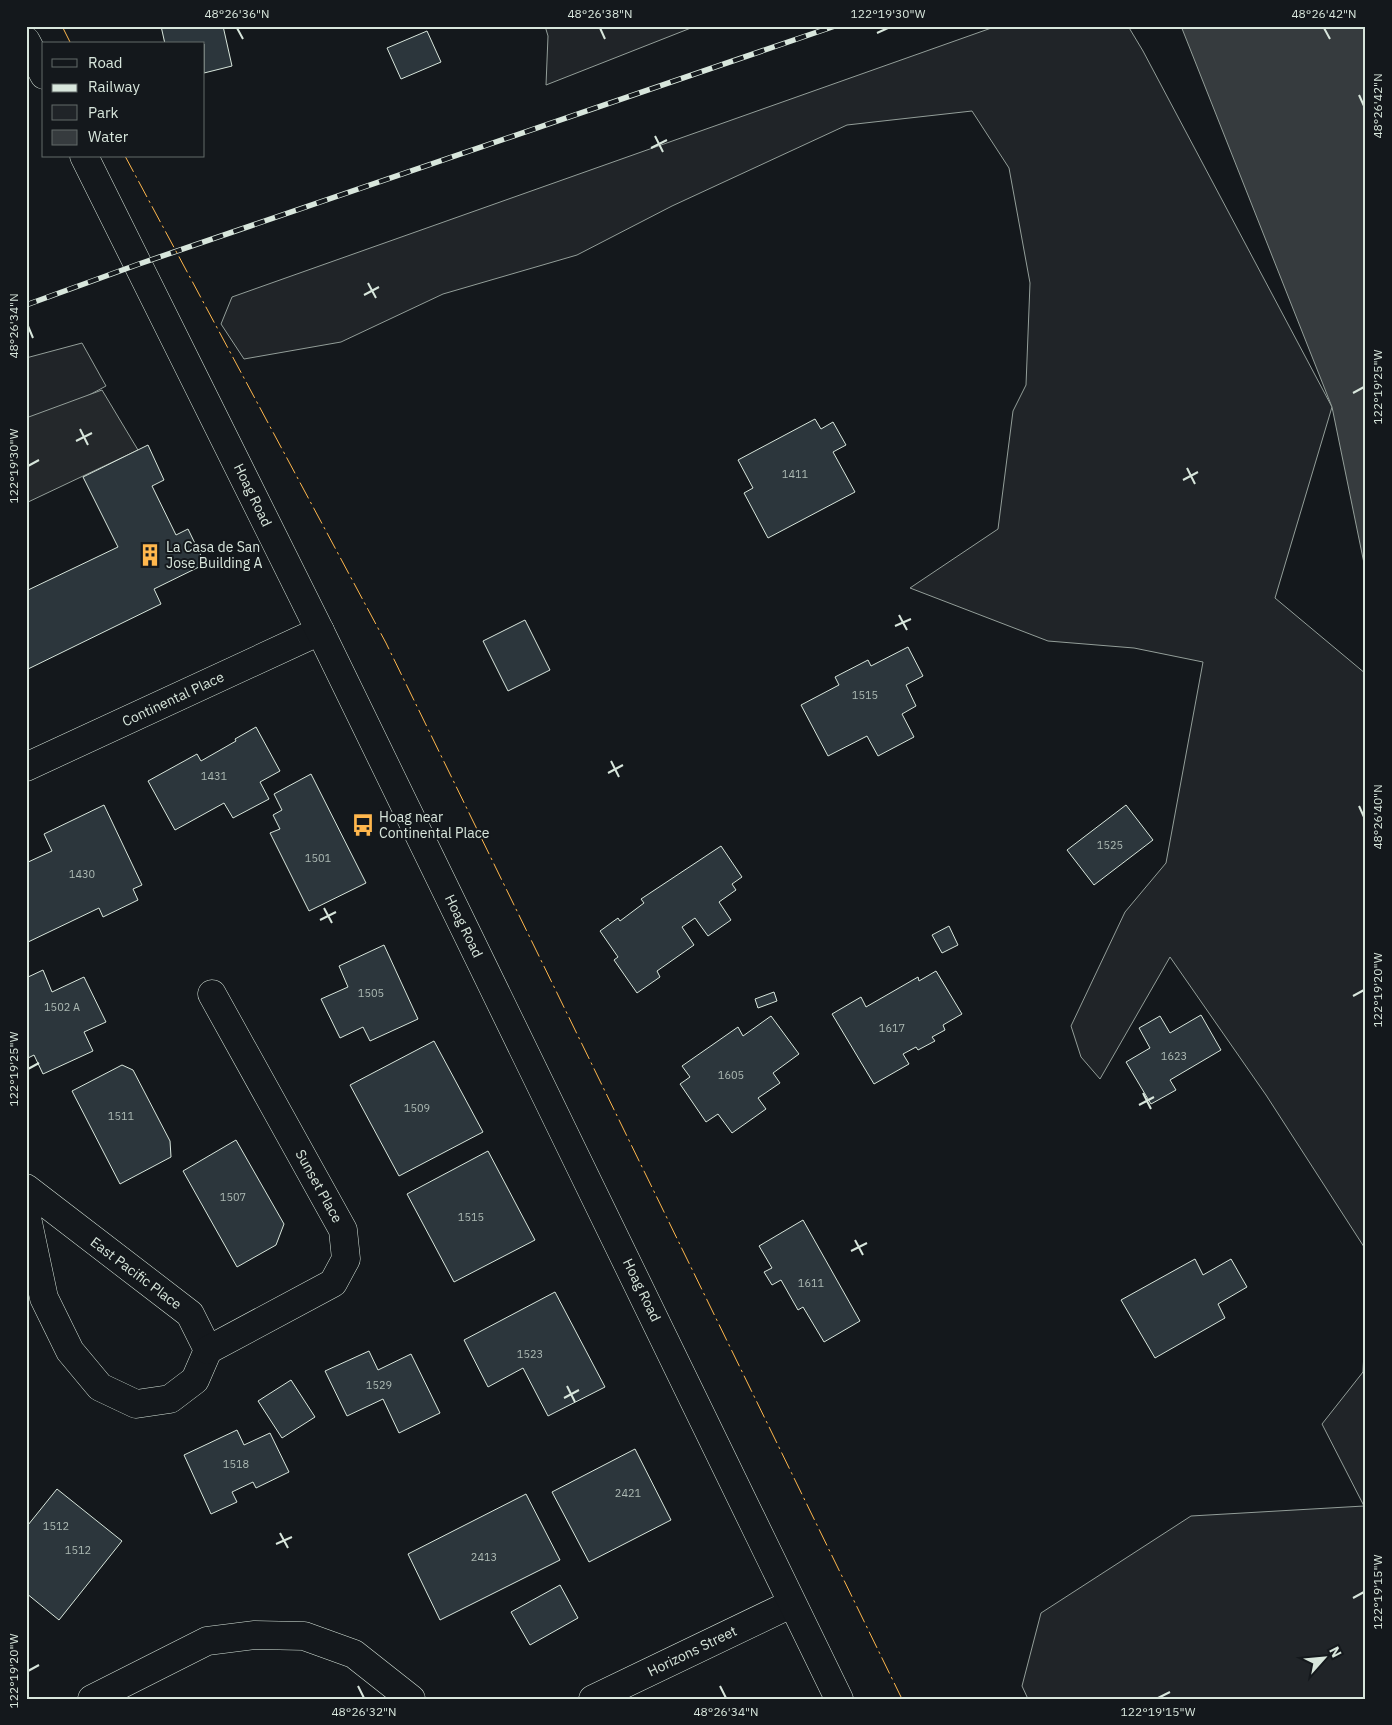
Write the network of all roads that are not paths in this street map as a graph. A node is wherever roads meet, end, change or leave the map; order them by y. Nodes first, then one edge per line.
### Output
1 (26, 40) edge
2 (42, 71) edge
3 (85, 158) edge
4 (320, 631) junction
5 (26, 767) edge
6 (212, 994) dead end
7 (26, 1188) edge
8 (26, 1213) edge
9 (208, 1350) junction
10 (791, 1604) junction
11 (92, 1699) edge
12 (411, 1699) edge
13 (592, 1699) edge
14 (838, 1699) edge

1 - 2 street
3 - 4 street, Hoag Road
4 - 5 street, Continental Place
4 - 10 street, Hoag Road
6 - 9 street, Sunset Place
7 - 9 street, East Pacific Place
8 - 9 street
10 - 13 street, Horizons Street
10 - 14 street, Hoag Road
11 - 12 street

